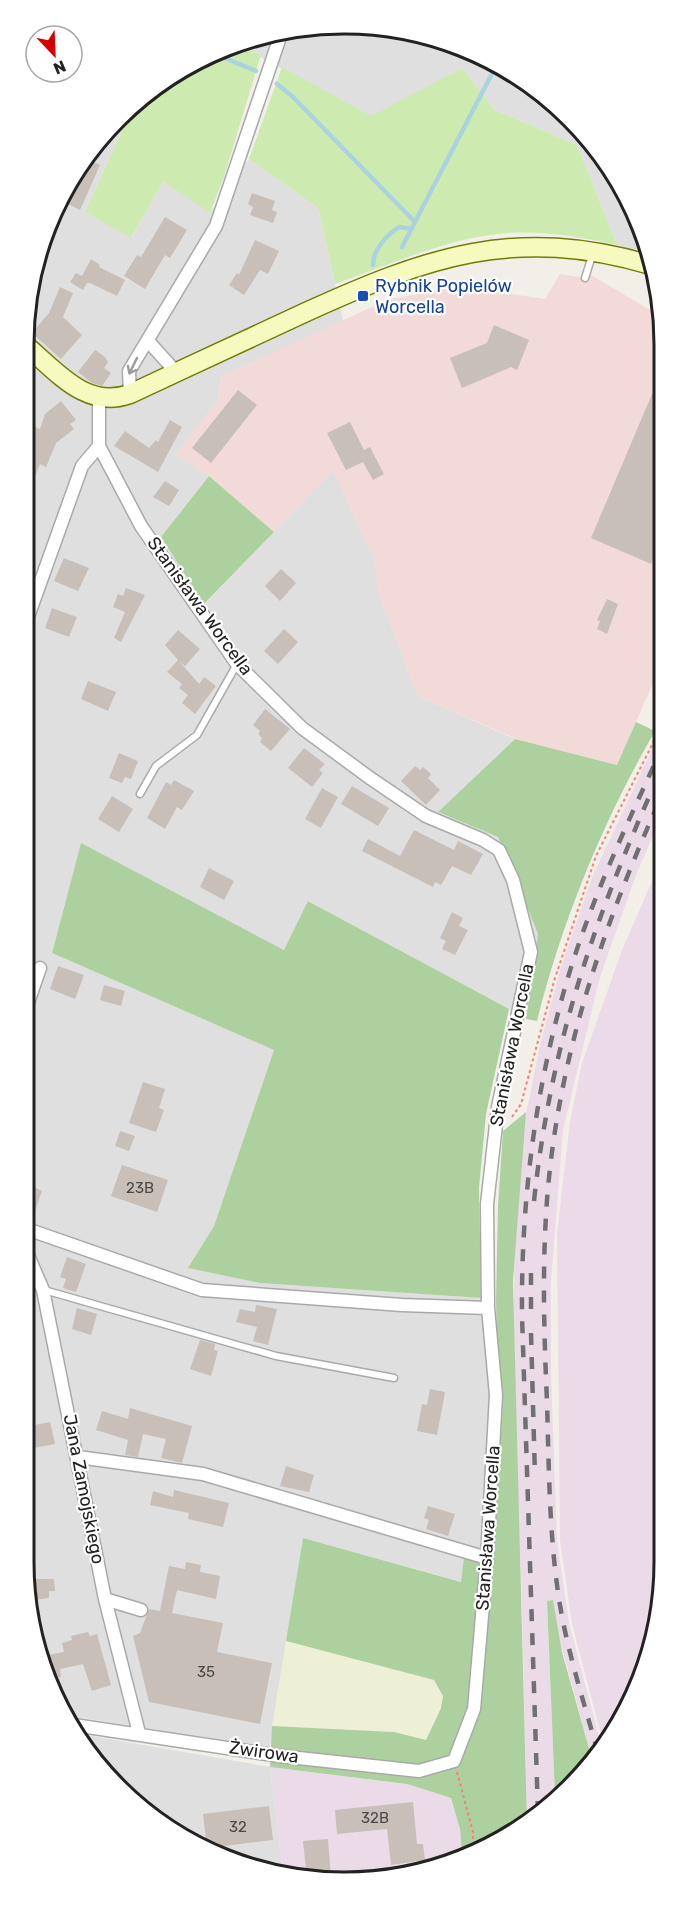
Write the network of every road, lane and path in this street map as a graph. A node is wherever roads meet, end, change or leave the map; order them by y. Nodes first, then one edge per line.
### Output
1 (279, 41) edge
2 (593, 250) junction
3 (644, 263) edge
4 (585, 278) dead end
5 (148, 341) junction
6 (34, 352) edge
7 (176, 372) junction
8 (130, 394) junction
9 (99, 399) junction
10 (99, 446) junction
11 (34, 600) edge
12 (237, 664) junction
13 (654, 741) edge
14 (140, 794) dead end
15 (40, 968) dead end
16 (34, 985) edge
17 (495, 1134) junction
18 (34, 1231) edge
19 (34, 1269) edge
20 (43, 1290) junction
21 (488, 1308) junction
22 (394, 1378) dead end
23 (78, 1457) junction
24 (487, 1558) junction
25 (105, 1599) junction
26 (141, 1610) dead end
27 (82, 1726) edge
28 (139, 1733) junction
29 (454, 1761) junction
30 (473, 1844) edge

1 - 5 street
2 - 3 street
2 - 4 lane
2 - 7 street
5 - 7 street
5 -> 8 street
6 - 9 street
7 - 8 street
8 - 9 street
9 - 10 street, Stanisława Worcella
10 - 11 street
10 - 12 street, Stanisława Worcella
12 - 14 lane
12 - 17 street, Stanisława Worcella
13 - 17 path
15 - 16 street
17 - 21 street, Stanisława Worcella
18 - 21 street
19 - 20 street, Jana Zamojskiego
20 - 22 lane
20 - 23 street, Jana Zamojskiego
21 - 24 street, Stanisława Worcella
23 - 24 street
23 - 25 street, Jana Zamojskiego
24 - 29 street, Stanisława Worcella
25 - 26 street
25 - 28 street, Jana Zamojskiego
27 - 28 street, Żwirowa
28 - 29 street, Żwirowa
29 - 30 path

